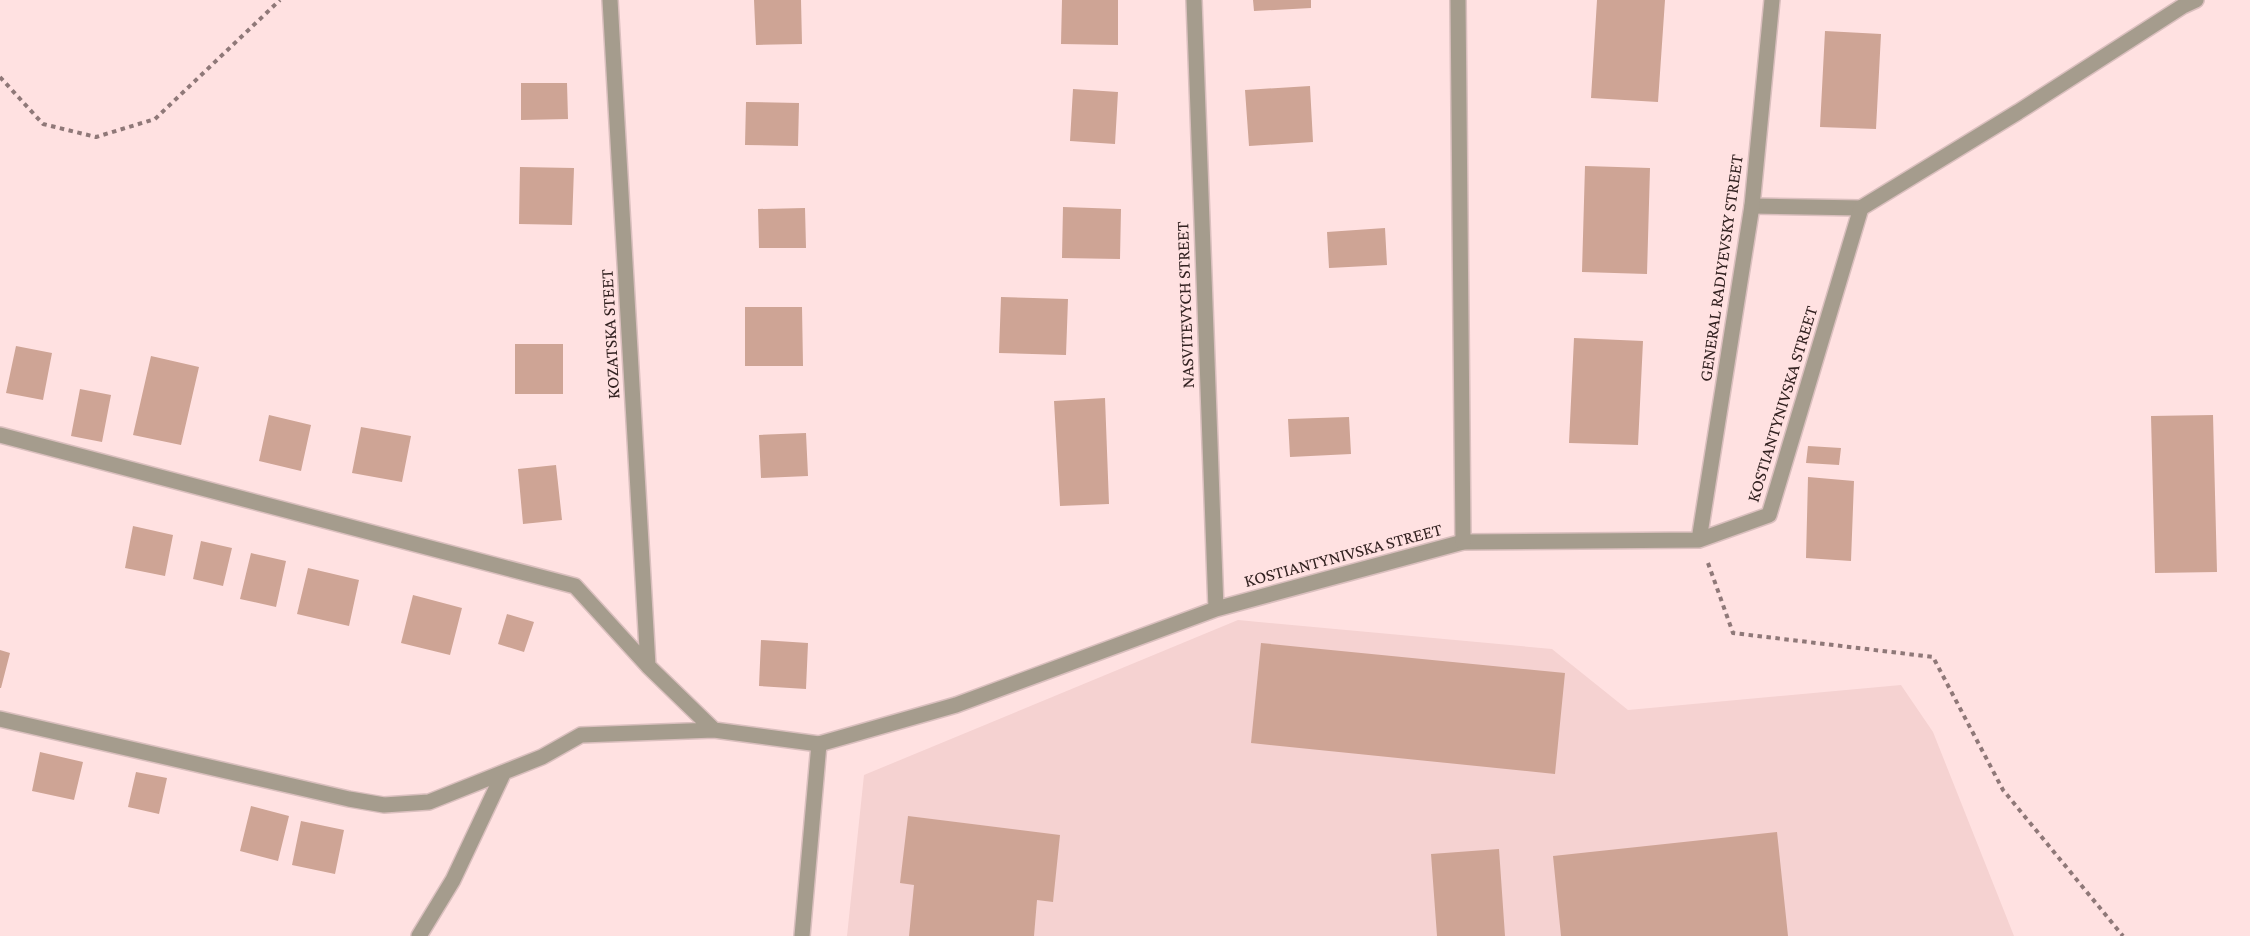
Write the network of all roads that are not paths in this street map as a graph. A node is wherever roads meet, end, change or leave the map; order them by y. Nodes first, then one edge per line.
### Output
1 (610, 0) edge
2 (1194, 0) edge
3 (1458, 0) edge
4 (1772, 0) edge
5 (2186, 2) edge
6 (1752, 206) junction
7 (1861, 208) junction
8 (0, 435) edge
9 (1699, 540) junction
10 (1463, 542) junction
11 (1216, 609) junction
12 (648, 666) junction
13 (0, 719) edge
14 (714, 730) junction
15 (819, 744) junction
16 (504, 772) junction
17 (419, 936) edge
18 (802, 936) edge

1 - 12 street, KOZATSKA STEET
2 - 11 street, NASVITEVYCH STREET
3 - 10 street
4 - 6 street, GENERAL RADIYEVSKY STREET
5 - 7 street
6 - 7 street
6 - 9 street, GENERAL RADIYEVSKY STREET
7 - 9 street, KOSTIANTYNIVSKA STREET
8 - 12 street
9 - 10 street, KOSTIANTYNIVSKA STREET
10 - 11 street, KOSTIANTYNIVSKA STREET
11 - 15 street, KOSTIANTYNIVSKA STREET
12 - 14 street
13 - 16 street
14 - 15 street
14 - 16 street
15 - 18 street
16 - 17 street

